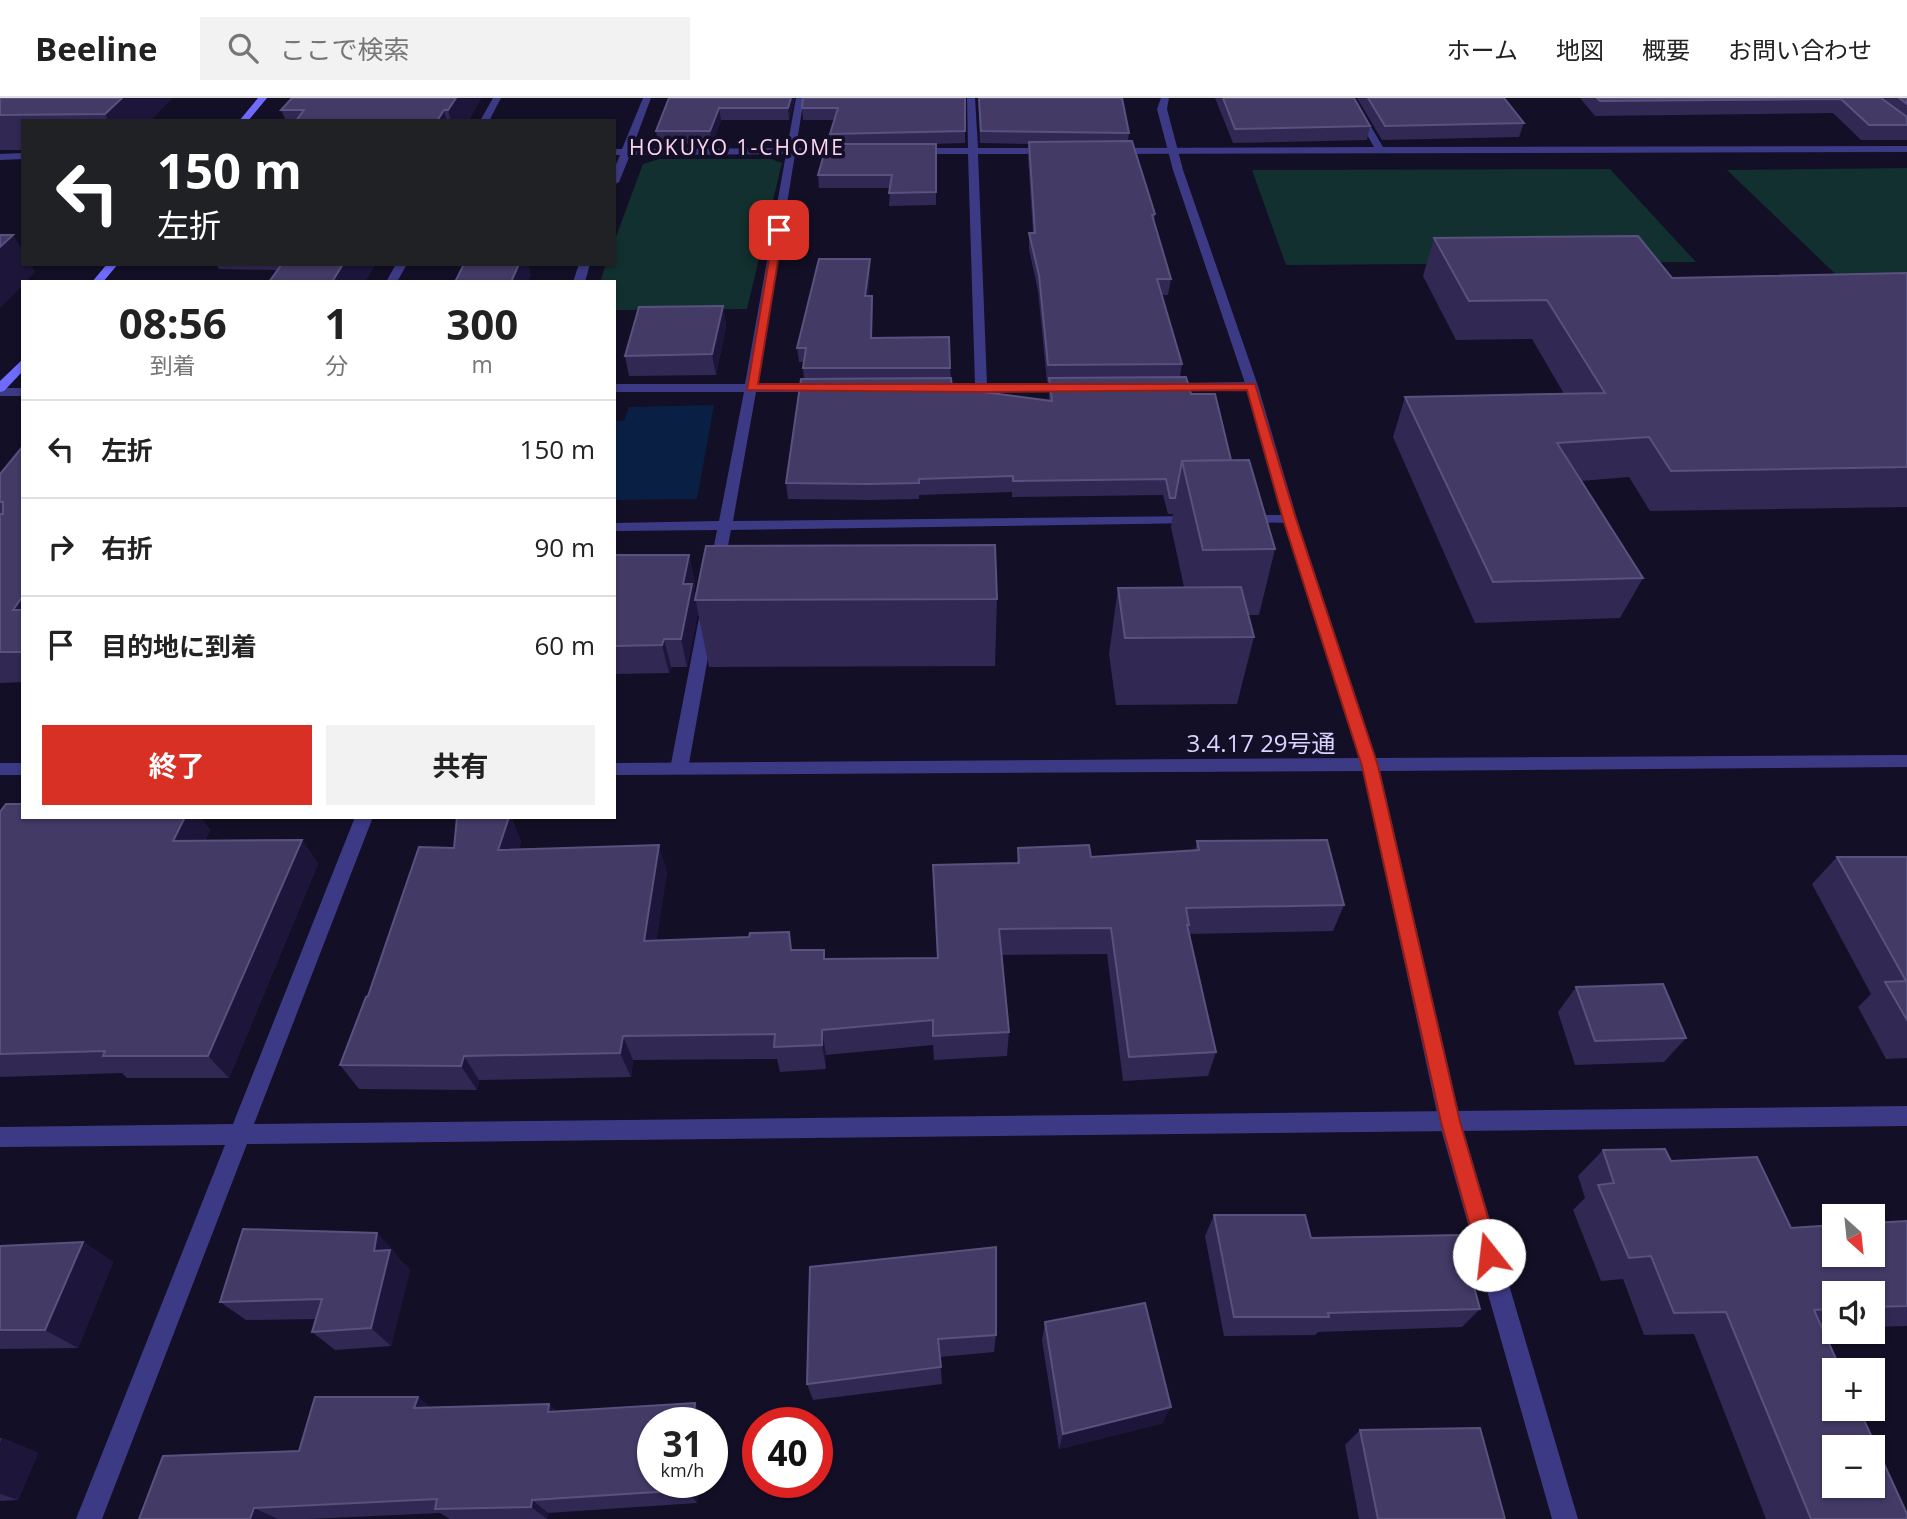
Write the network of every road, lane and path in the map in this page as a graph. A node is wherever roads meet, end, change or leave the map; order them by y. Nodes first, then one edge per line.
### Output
1 (263, 98) edge
2 (497, 98) edge
3 (647, 98) edge
4 (800, 98) edge
5 (971, 98) edge
6 (1165, 98) edge
7 (1350, 98) edge
8 (245, 119) edge
9 (485, 119) edge
10 (1907, 149) edge
11 (1380, 150) junction
12 (971, 151) junction
13 (1065, 151) edge
14 (1105, 151) edge
15 (1172, 151) junction
16 (620, 152) edge
17 (792, 152) junction
18 (861, 152) edge
19 (902, 152) edge
20 (21, 156) edge
21 (0, 157) edge
22 (616, 172) edge
23 (111, 266) edge
24 (99, 280) edge
25 (21, 365) edge
26 (1251, 386) junction
27 (751, 387) junction
28 (1147, 387) edge
29 (616, 388) edge
30 (832, 388) edge
31 (1092, 388) edge
32 (927, 389) edge
33 (981, 389) junction
34 (0, 390) edge
35 (21, 392) edge
36 (1290, 519) junction
37 (725, 524) junction
38 (616, 527) edge
39 (715, 577) edge
40 (710, 603) edge
41 (1907, 761) edge
42 (1370, 766) junction
43 (0, 769) edge
44 (21, 769) edge
45 (616, 769) edge
46 (679, 769) junction
47 (363, 819) edge
48 (1906, 1119) edge
49 (1451, 1122) junction
50 (240, 1133) junction
51 (0, 1138) edge
52 (89, 1519) edge
53 (1565, 1519) edge

1 - 8 main road
2 - 9 street
3 - 16 street
4 - 17 street
5 - 12 street
6 - 15 street
7 - 11 street
10 - 11 street
11 - 15 street
12 - 13 street
12 - 19 street
12 - 33 street
14 - 15 street
15 - 26 street
16 - 17 street
16 - 22 street
17 - 18 street
17 - 27 street
20 - 21 street
23 - 24 main road
25 - 34 main road
26 - 28 street
26 - 36 street
27 - 29 street
27 - 30 street
27 - 37 street
31 - 33 street
32 - 33 street
34 - 35 street
36 - 37 street
36 - 42 street
37 - 38 street
37 - 39 street
40 - 46 street
41 - 42 street, 3.4.17 29号通
42 - 46 street, 3.4.17 29号通
42 - 49 street
43 - 44 street
45 - 46 street, 3.4.17 29号通
47 - 50 street
48 - 49 street
49 - 50 street
49 - 53 street
50 - 51 street
50 - 52 street

